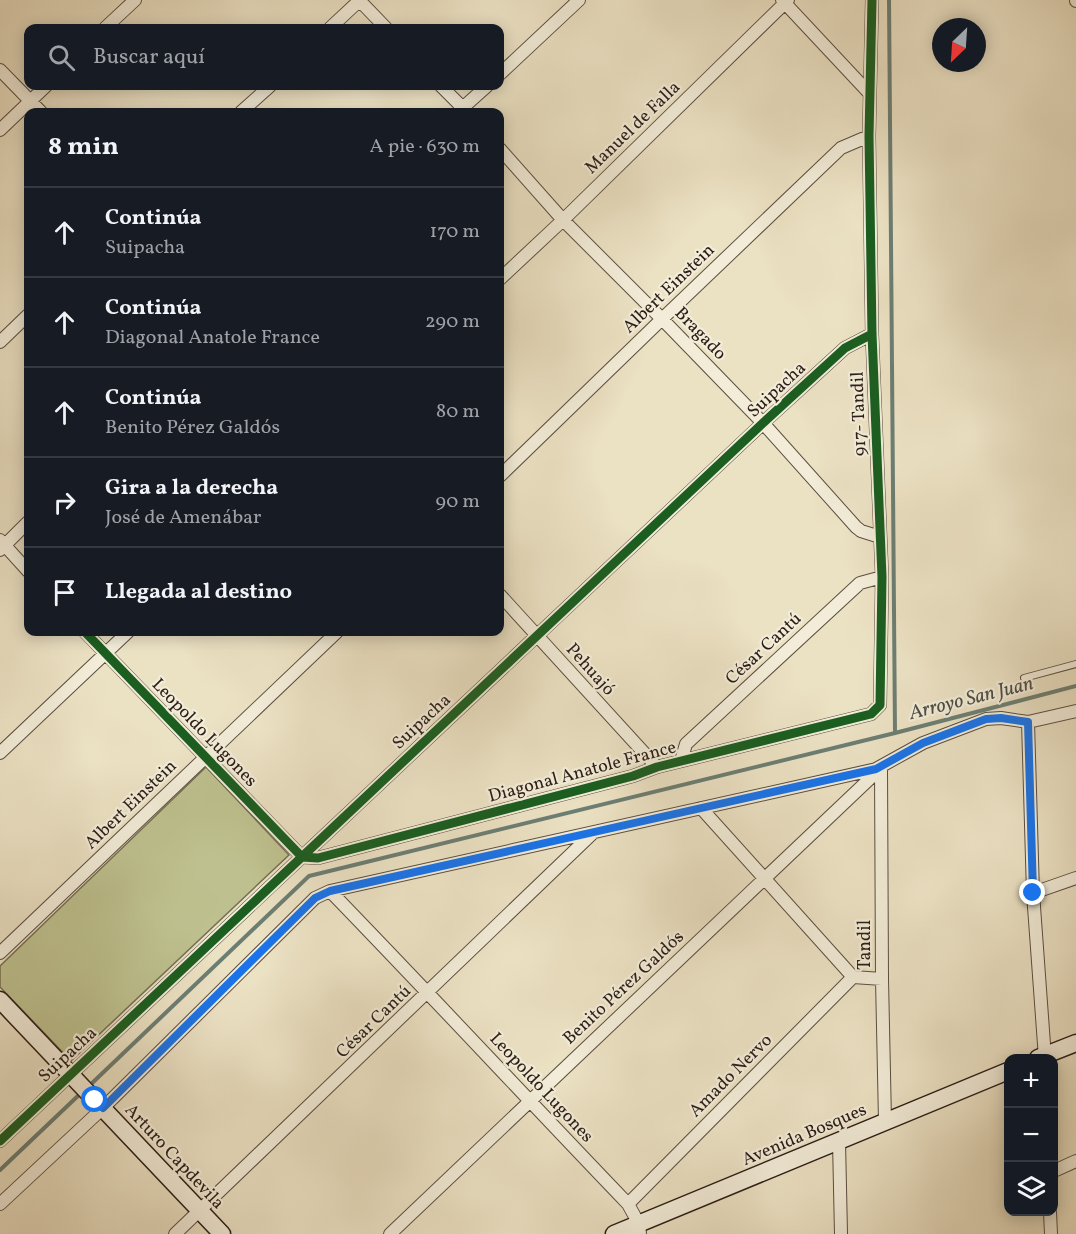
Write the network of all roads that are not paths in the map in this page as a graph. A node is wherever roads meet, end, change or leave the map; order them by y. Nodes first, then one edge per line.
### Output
1 (135, 0) edge
2 (360, 0) edge
3 (579, 0) edge
4 (872, 0) edge
5 (785, 1) edge
6 (109, 24) edge
7 (334, 24) edge
8 (382, 24) edge
9 (0, 70) edge
10 (504, 70) edge
11 (41, 90) edge
12 (266, 90) edge
13 (444, 90) edge
14 (483, 90) edge
15 (870, 94) junction
16 (29, 101) junction
17 (36, 108) edge
18 (245, 108) edge
19 (459, 108) edge
20 (465, 108) edge
21 (0, 129) edge
22 (869, 136) junction
23 (504, 154) edge
24 (563, 220) junction
25 (504, 275) edge
26 (24, 319) edge
27 (662, 319) junction
28 (872, 334) junction
29 (0, 342) edge
30 (763, 423) junction
31 (504, 472) edge
32 (24, 526) edge
33 (880, 537) junction
34 (2, 545) edge
35 (24, 567) edge
36 (882, 577) junction
37 (504, 599) edge
38 (537, 635) junction
39 (89, 636) edge
40 (124, 636) edge
41 (333, 636) edge
42 (105, 653) junction
43 (1076, 664) edge
44 (1024, 678) dead end
45 (1076, 711) edge
46 (872, 714) joint
47 (1028, 722) junction
48 (0, 753) edge
49 (206, 756) junction
50 (681, 761) junction
51 (657, 767) junction
52 (879, 768) junction
53 (700, 808) junction
54 (594, 832) junction
55 (302, 857) junction
56 (765, 878) junction
57 (1076, 878) edge
58 (330, 891) junction
59 (1033, 893) junction
60 (0, 953) edge
61 (853, 977) junction
62 (882, 979) junction
63 (428, 992) junction
64 (0, 1000) edge
65 (1076, 1043) edge
66 (1042, 1054) edge
67 (1051, 1054) edge
68 (1004, 1073) edge
69 (74, 1077) junction
70 (529, 1101) junction
71 (99, 1104) junction
72 (885, 1121) junction
73 (0, 1141) edge
74 (839, 1141) junction
75 (1076, 1161) edge
76 (1058, 1168) edge
77 (0, 1204) edge
78 (628, 1204) junction
79 (200, 1211) junction
80 (1050, 1216) edge
81 (640, 1229) edge
82 (175, 1234) edge
83 (222, 1234) edge
84 (390, 1234) edge
85 (614, 1234) edge
86 (841, 1234) edge
87 (1051, 1234) edge

1 - 6 street
2 - 7 street
2 - 8 street
3 - 10 street
4 - 15 street, 917- Tandil
5 - 15 street
5 - 24 street, Manuel de Falla
9 - 16 street
11 - 16 street
12 - 18 street
13 - 19 street
14 - 20 street
15 - 22 street, 917- Tandil
16 - 17 street
16 - 21 street
22 - 27 street, Albert Einstein
22 - 28 street, 917- Tandil
23 - 24 street, Bragado
24 - 25 street, Manuel de Falla
24 - 27 street, Bragado
26 - 29 street
27 - 30 street, Bragado
27 - 31 street, Albert Einstein
28 - 30 street, Suipacha
28 - 33 street, 917- Tandil
30 - 33 street, Bragado
30 - 38 street, Suipacha
32 - 34 street
33 - 36 street, 917- Tandil
34 - 35 street
36 - 46 street, 917- Tandil
36 - 50 street, César Cantú
37 - 38 street, Pehuajó
38 - 51 street, Pehuajó
38 - 55 street, Suipacha
39 - 42 street, Leopoldo Lugones
40 - 42 street
41 - 49 street, Albert Einstein
42 - 48 street
42 - 49 street, Leopoldo Lugones
43 - 44 lane
45 - 47 street, Benito Pérez Galdós
46 - 50 street, Diagonal Anatole France
47 - 52 street, Benito Pérez Galdós
47 - 59 street
49 - 55 street, Leopoldo Lugones
49 - 60 street, Albert Einstein
50 - 51 street, Diagonal Anatole France
51 - 55 street, Diagonal Anatole France
52 - 53 street
52 - 56 street, Benito Pérez Galdós
52 - 62 street, Tandil
53 - 54 street
53 - 56 street
54 - 58 street
54 - 63 street, César Cantú
55 - 69 street, Suipacha
56 - 61 street
56 - 70 street, Benito Pérez Galdós
57 - 59 street
58 - 63 street, Leopoldo Lugones
58 - 71 street
59 - 66 street
61 - 62 street
61 - 78 street, Amado Nervo
62 - 72 street, Tandil
63 - 70 street, Leopoldo Lugones
63 - 79 street, César Cantú
64 - 69 main road, Arturo Capdevila
65 - 67 main road
68 - 72 main road, Avenida Bosques
69 - 71 main road, Arturo Capdevila
69 - 73 street, Suipacha
70 - 78 street, Leopoldo Lugones
70 - 84 street, Benito Pérez Galdós
71 - 77 street
71 - 79 main road, Arturo Capdevila
72 - 74 main road, Avenida Bosques
74 - 81 main road, Avenida Bosques
74 - 86 street
75 - 76 street
78 - 81 street
79 - 82 street, César Cantú
79 - 83 main road, Arturo Capdevila
80 - 87 street
81 - 85 main road, Avenida Bosques

